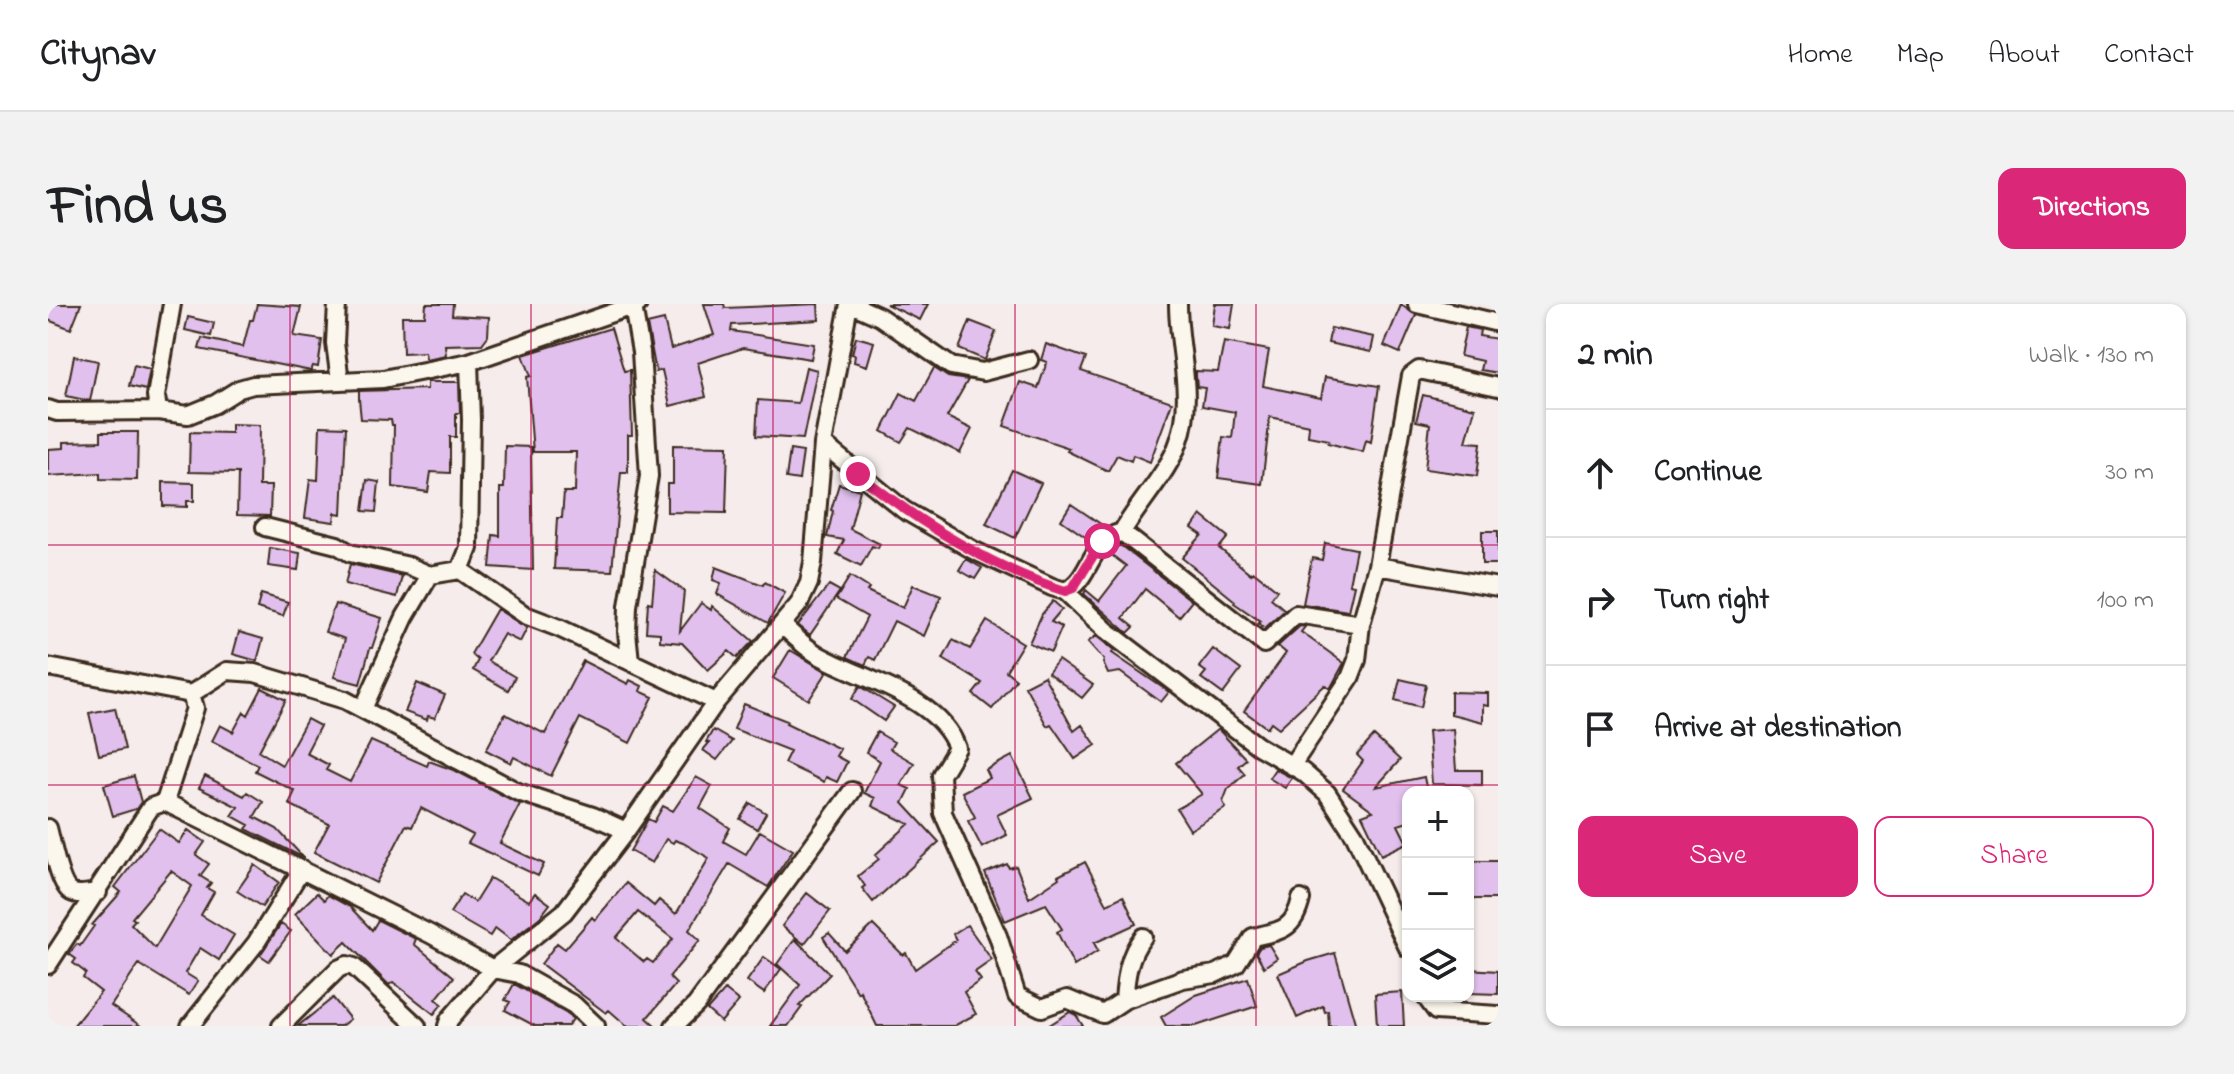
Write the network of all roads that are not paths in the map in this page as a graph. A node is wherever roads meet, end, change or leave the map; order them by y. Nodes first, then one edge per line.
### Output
1 (172, 304) edge
2 (337, 304) edge
3 (850, 304) edge
4 (1178, 304) edge
5 (1417, 304) edge
6 (635, 305) edge
7 (1498, 323) edge
8 (1029, 360) dead end
9 (469, 362) junction
10 (340, 381) junction
11 (1498, 387) edge
12 (48, 409) edge
13 (158, 411) junction
14 (823, 444) junction
15 (265, 527) dead end
16 (1122, 532) junction
17 (1377, 566) junction
18 (460, 570) junction
19 (430, 575) junction
20 (1498, 587) edge
21 (1065, 591) junction
22 (1361, 624) junction
23 (782, 625) junction
24 (630, 661) junction
25 (48, 667) edge
26 (191, 694) junction
27 (716, 702) junction
28 (363, 709) junction
29 (1292, 765) junction
30 (852, 791) dead end
31 (165, 802) junction
32 (48, 828) edge
33 (626, 831) junction
34 (302, 869) junction
35 (56, 880) edge
36 (98, 892) junction
37 (1301, 899) dead end
38 (1402, 936) edge
39 (1143, 937) dead end
40 (48, 965) edge
41 (493, 969) junction
42 (1124, 1000) junction
43 (1429, 1002) edge
44 (1498, 1015) edge
45 (1100, 1020) edge
46 (190, 1026) edge
47 (281, 1026) edge
48 (417, 1026) edge
49 (447, 1026) edge
50 (596, 1026) edge
51 (674, 1026) edge

1 - 13 street
2 - 10 street
3 - 8 street
3 - 14 street
4 - 16 street
5 - 7 street
6 - 9 street
6 - 24 street
9 - 10 street
9 - 18 street
10 - 13 street
11 - 17 street
12 - 13 street
14 - 21 street
14 - 23 street
15 - 19 street
16 - 21 street
16 - 22 street
17 - 20 street
17 - 22 street
18 - 19 street
18 - 24 street
19 - 28 street
21 - 29 street
22 - 29 street
23 - 27 street
23 - 45 street
24 - 27 street
25 - 26 street
26 - 28 street
26 - 31 street
27 - 33 street
28 - 33 street
29 - 38 street
30 - 51 street
31 - 34 street
31 - 36 street
32 - 35 street
33 - 41 street
34 - 41 street
34 - 46 street
35 - 36 street
36 - 40 street
37 - 42 street
39 - 42 street
41 - 49 street
41 - 50 street
42 - 45 street
43 - 44 street
47 - 48 street

